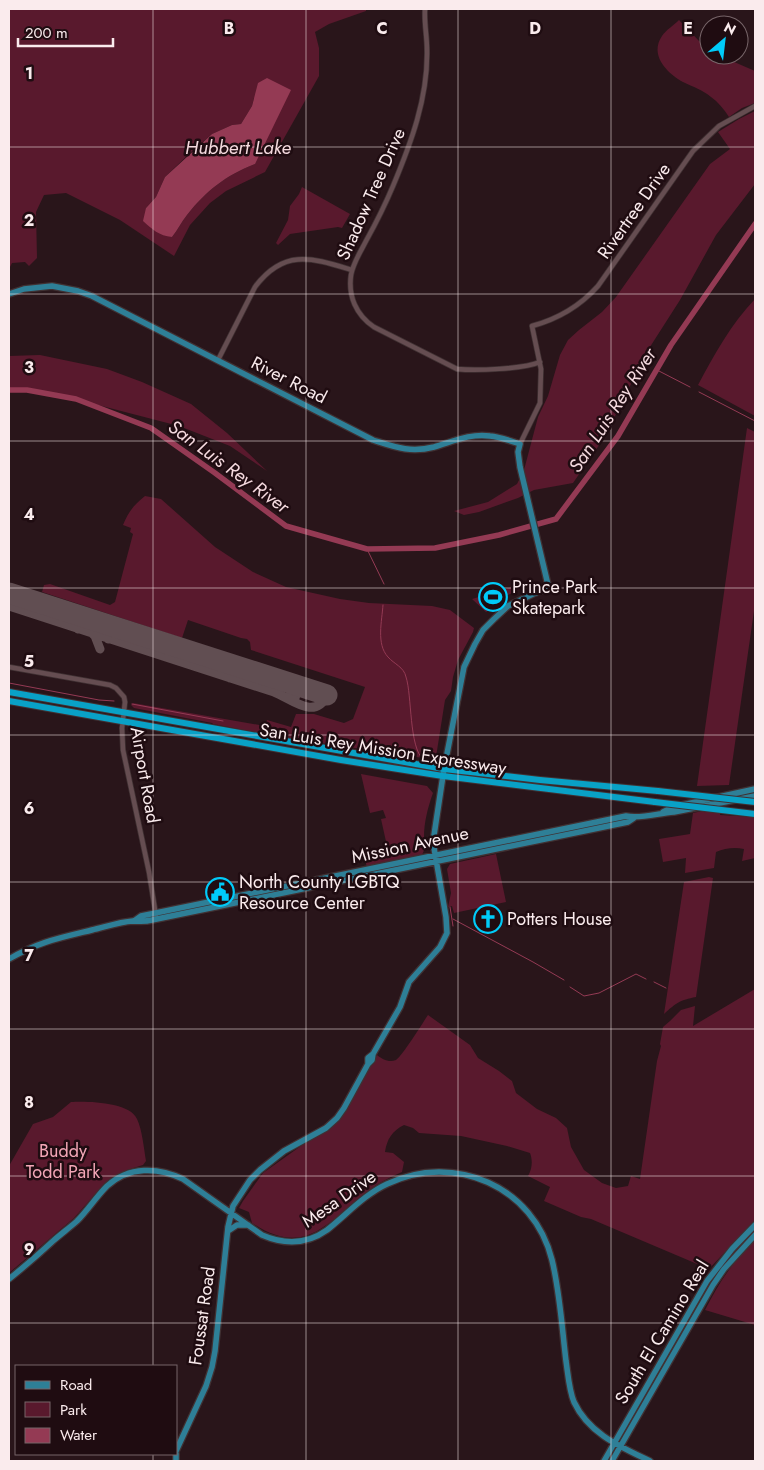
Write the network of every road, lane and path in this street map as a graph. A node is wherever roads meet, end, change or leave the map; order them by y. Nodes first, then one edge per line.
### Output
1 (425, 9) edge
2 (755, 106) edge
3 (352, 270) junction
4 (9, 294) edge
5 (218, 360) junction
6 (540, 362) junction
7 (520, 444) junction
8 (9, 667) edge
9 (9, 692) edge
10 (9, 701) edge
11 (124, 712) junction
12 (122, 721) junction
13 (444, 768) junction
14 (443, 776) junction
15 (755, 789) edge
16 (755, 796) edge
17 (755, 802) edge
18 (661, 813) junction
19 (755, 814) edge
20 (436, 858) junction
21 (277, 888) junction
22 (231, 897) junction
23 (260, 898) junction
24 (196, 912) junction
25 (156, 916) junction
26 (9, 960) edge
27 (232, 1211) junction
28 (248, 1225) junction
29 (755, 1225) edge
30 (228, 1231) junction
31 (755, 1234) edge
32 (9, 1279) edge
33 (617, 1444) junction
34 (178, 1448) edge
35 (604, 1461) edge
36 (612, 1461) edge
37 (650, 1461) edge

1 - 3 street, Shadow Tree Drive
2 - 6 street, Rivertree Drive
3 - 5 street
3 - 6 street, Shadow Tree Drive
4 - 5 main road, River Road
5 - 7 main road, River Road
6 - 7 street
7 - 13 main road, Foussat Road
8 - 11 street, Airport Road
9 - 11 highway, San Luis Rey Mission Expressway
10 - 12 highway, San Luis Rey Mission Expressway
11 - 12 street, Airport Road
11 - 13 highway, San Luis Rey Mission Expressway
12 - 14 highway, San Luis Rey Mission Expressway
12 - 25 street, Airport Road
13 - 14 main road, Foussat Road
13 - 17 highway, San Luis Rey Mission Expressway, bridge
14 - 19 highway, San Luis Rey Mission Expressway, bridge
14 - 20 main road, Foussat Road
15 - 18 main road, Mission Avenue
16 - 18 main road, Mission Avenue
18 - 20 main road, Mission Avenue
20 - 21 main road, Mission Avenue
20 - 23 main road, Mission Avenue
20 - 27 main road, Foussat Road
21 - 22 main road, Mission Avenue
21 - 23 main road
22 - 24 main road
22 - 25 main road, Mission Avenue
23 - 24 main road, Mission Avenue
24 - 25 main road, Mission Avenue
25 - 26 main road, Mission Avenue
27 - 28 main road, Mesa Drive
27 - 30 main road, Foussat Road
27 - 32 main road, Mesa Drive
28 - 30 main road
28 - 33 main road, Mesa Drive
29 - 33 main road, South El Camino Real
30 - 34 main road, Foussat Road
31 - 33 main road, South El Camino Real
33 - 35 main road, South El Camino Real
33 - 36 main road, South El Camino Real
33 - 37 main road, Mesa Drive

